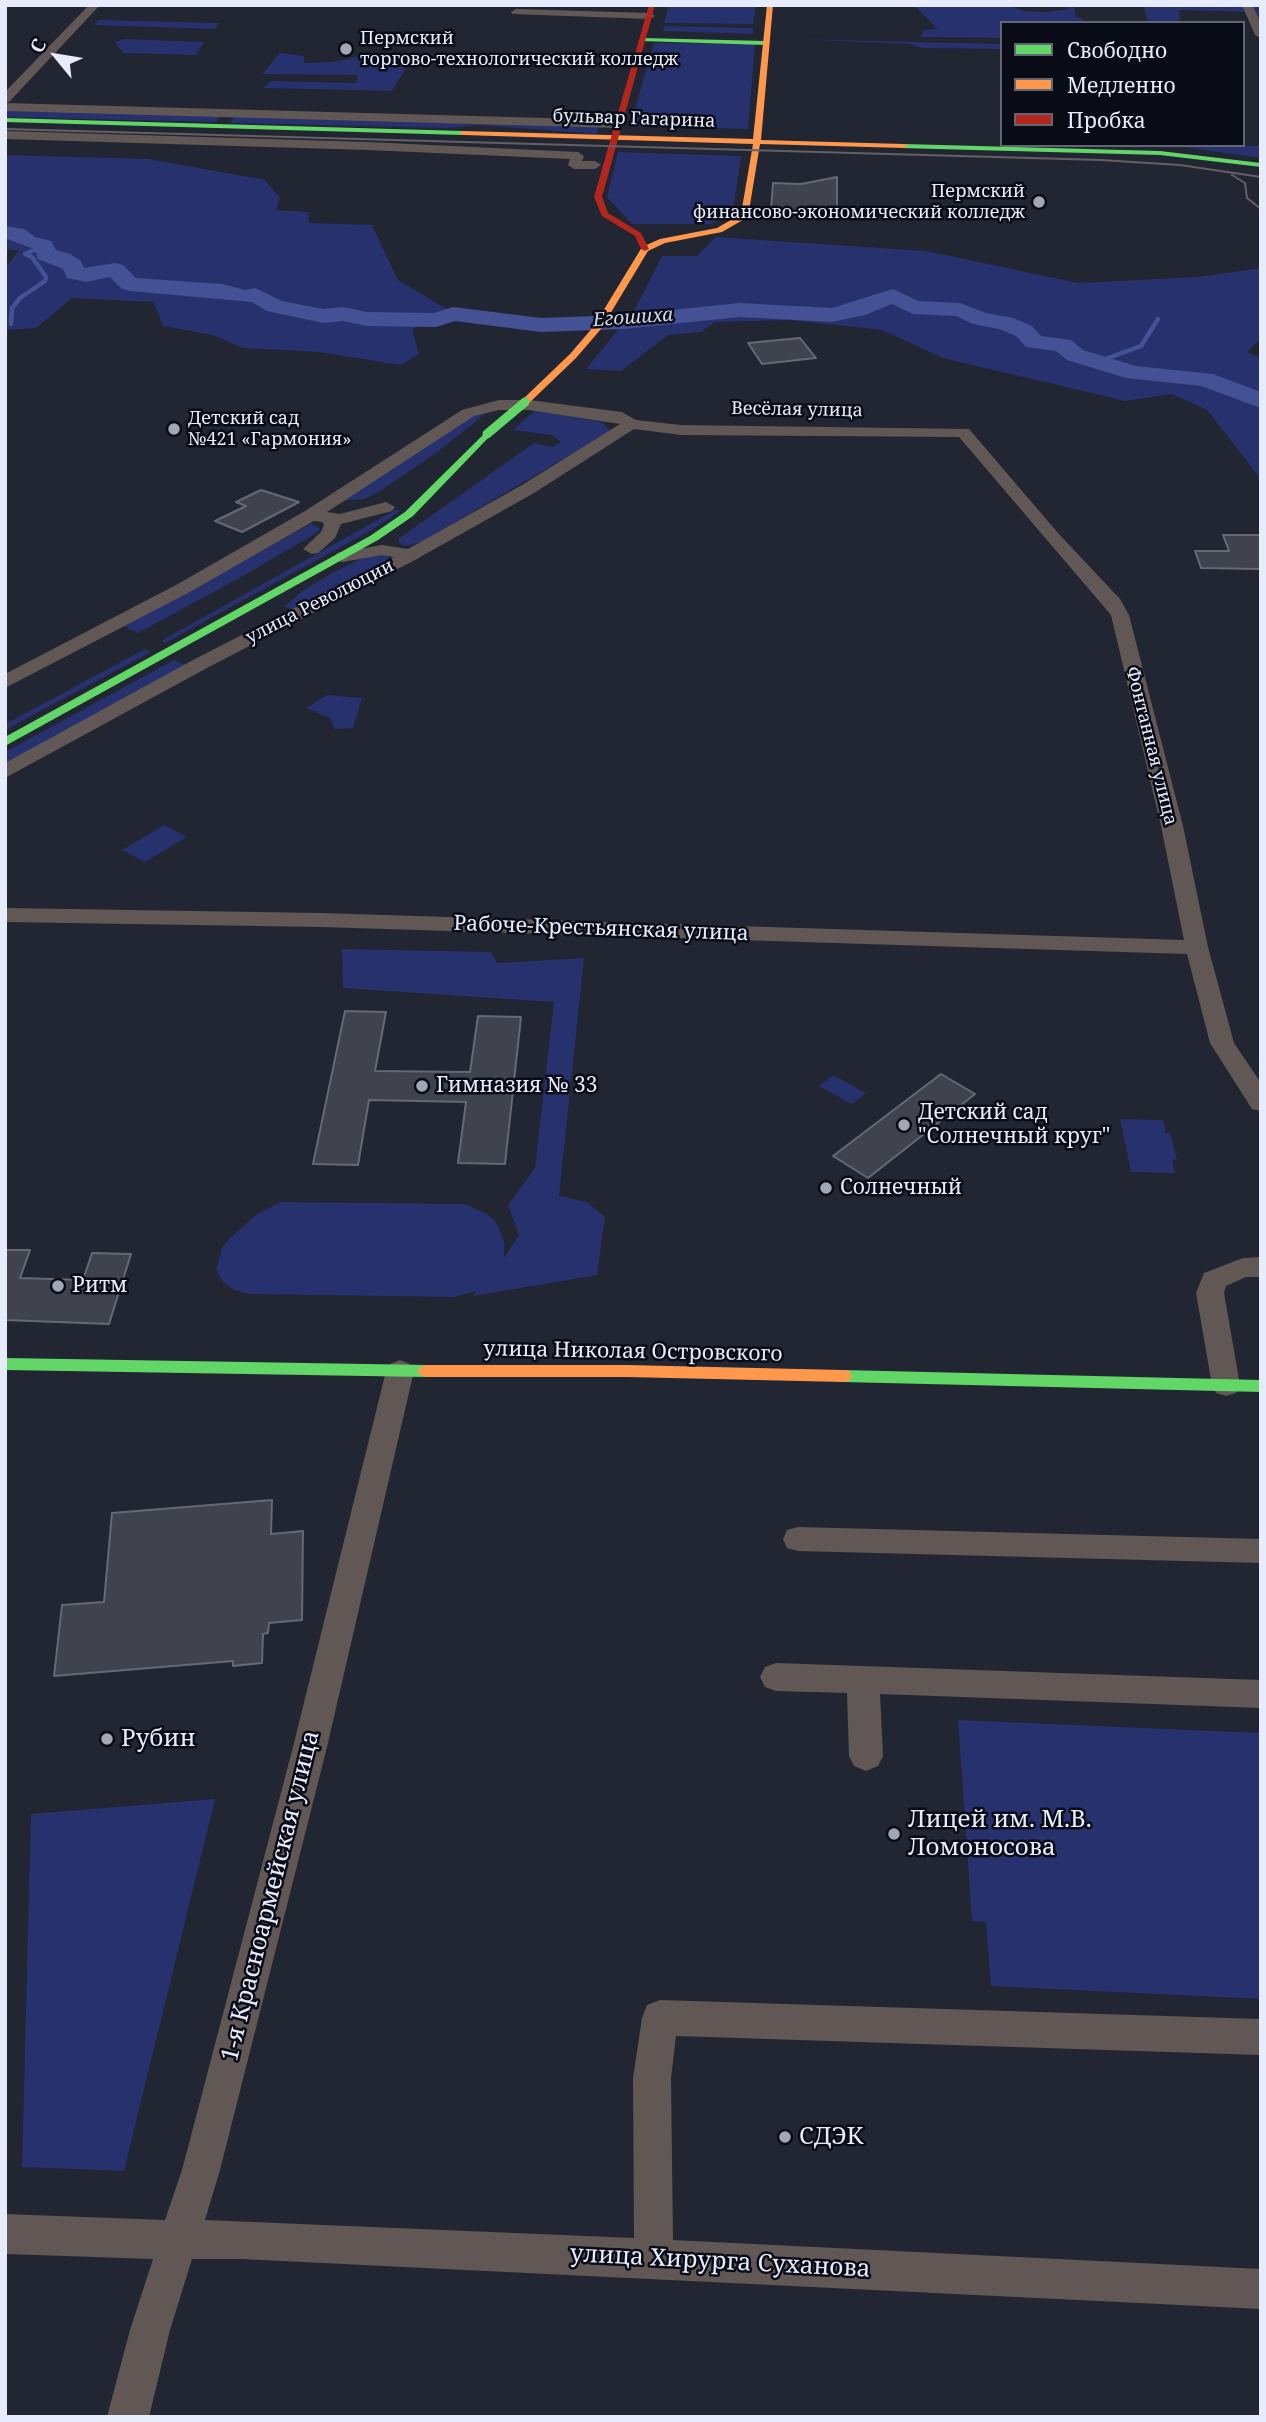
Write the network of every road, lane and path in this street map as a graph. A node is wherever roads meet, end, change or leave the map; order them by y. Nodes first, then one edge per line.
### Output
1 (95, 5) edge
2 (770, 5) edge
3 (1247, 5) edge
4 (600, 10) edge
5 (516, 12) dead end
6 (653, 17) edge
7 (1261, 36) edge
8 (643, 40) junction
9 (765, 43) junction
10 (5, 99) edge
11 (5, 107) edge
12 (5, 120) edge
13 (617, 131) junction
14 (5, 135) edge
15 (756, 142) junction
16 (595, 165) dead end
17 (1261, 165) edge
18 (620, 225) junction
19 (719, 230) junction
20 (645, 249) junction
21 (631, 424) junction
22 (963, 432) joint
23 (487, 434) junction
24 (386, 507) junction
25 (409, 514) junction
26 (320, 517) junction
27 (306, 552) joint
28 (401, 553) junction
29 (343, 557) junction
30 (5, 682) edge
31 (5, 742) edge
32 (5, 772) edge
33 (5, 915) edge
34 (1197, 947) junction
35 (1261, 1103) edge
36 (1261, 1267) edge
37 (5, 1364) edge
38 (400, 1371) junction
39 (1226, 1385) junction
40 (1261, 1386) edge
41 (798, 1539) dead end
42 (1261, 1551) edge
43 (776, 1676) dead end
44 (863, 1680) junction
45 (1261, 1694) edge
46 (866, 1756) dead end
47 (1261, 2037) edge
48 (5, 2234) edge
49 (179, 2240) junction
50 (652, 2259) junction
51 (1261, 2289) edge
52 (128, 2417) edge

1 - 10 street
2 - 9 main road
3 - 7 street
4 - 5 street
4 - 6 street
6 - 8 main road
8 - 9 main road
8 - 13 main road
9 - 15 main road
11 - 13 street, бульвар Гагарина
12 - 13 main road, бульвар Гагарина
13 - 15 main road, бульвар Гагарина
13 - 18 main road
14 - 16 street, бульвар Гагарина
15 - 17 main road, бульвар Гагарина
15 - 19 main road
18 - 19 main road
18 - 20 main road
19 - 20 main road
20 - 23 main road, улица Революции, bridge
21 - 22 street, Весёлая улица
21 - 26 street, Весёлая улица
21 - 28 street, улица Революции
22 - 34 street, Фонтанная улица
23 - 24 main road, улица Революции
23 - 25 main road, улица Революции
24 - 26 street
24 - 27 main road, улица Революции
25 - 28 street
25 - 29 main road, улица Революции
26 - 27 street
26 - 30 street, Весёлая улица
28 - 29 street
28 - 32 street, улица Революции
29 - 31 main road, улица Революции
33 - 34 street, Рабоче-Крестьянская улица
34 - 35 street, Фонтанная улица
36 - 39 street
37 - 38 main road, улица Николая Островского
38 - 39 main road, улица Николая Островского
38 - 49 street, 1-я Красноармейская улица
39 - 40 main road, улица Николая Островского
41 - 42 street
43 - 44 street
44 - 45 street
44 - 46 street
47 - 50 street
48 - 49 street, улица Хирурга Суханова
49 - 50 street, улица Хирурга Суханова
49 - 52 street, 1-я Красноармейская улица
50 - 51 street, улица Хирурга Суханова

